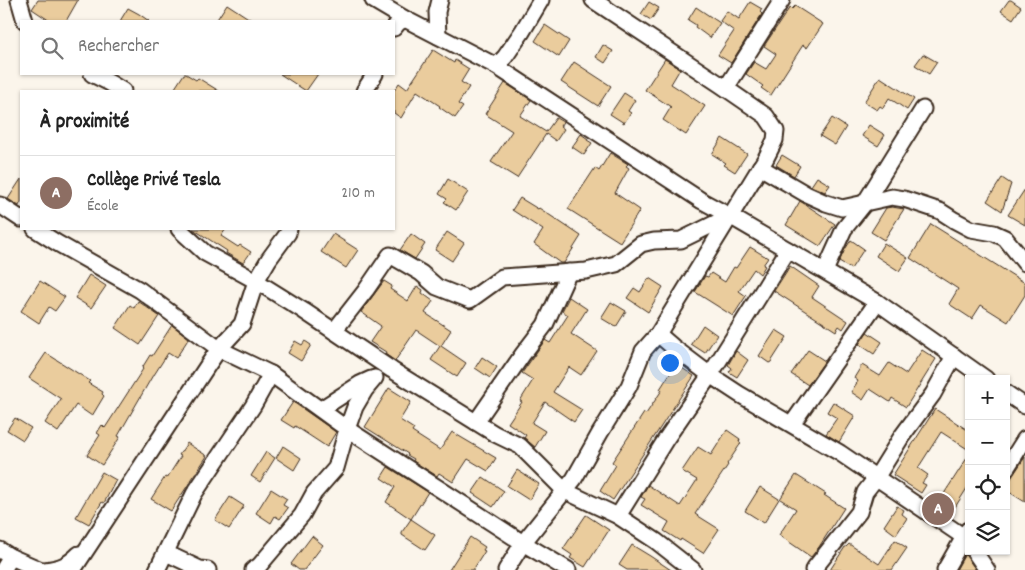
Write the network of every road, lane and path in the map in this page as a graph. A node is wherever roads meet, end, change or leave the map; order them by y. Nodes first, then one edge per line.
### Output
1 (19, 0) edge
2 (373, 0) edge
3 (440, 0) edge
4 (541, 0) edge
5 (593, 0) edge
6 (781, 0) edge
7 (25, 20) edge
8 (400, 24) edge
9 (438, 36) junction
10 (496, 66) junction
11 (94, 75) edge
12 (374, 75) edge
13 (726, 88) junction
14 (121, 90) edge
15 (365, 90) edge
16 (923, 109) dead end
17 (760, 167) junction
18 (864, 204) junction
19 (0, 205) edge
20 (730, 216) junction
21 (20, 218) edge
22 (37, 230) edge
23 (180, 230) edge
24 (289, 230) edge
25 (788, 250) junction
26 (1025, 263) edge
27 (825, 271) junction
28 (569, 272) junction
29 (256, 281) junction
30 (877, 302) junction
31 (334, 331) junction
32 (658, 334) junction
33 (220, 349) junction
34 (954, 356) junction
35 (392, 370) junction
36 (271, 374) junction
37 (710, 375) junction
38 (980, 375) edge
39 (375, 378) junction
40 (1010, 396) edge
41 (1025, 406) edge
42 (321, 409) junction
43 (476, 422) junction
44 (792, 424) junction
45 (346, 429) junction
46 (1025, 440) edge
47 (1009, 465) edge
48 (876, 478) junction
49 (565, 491) junction
50 (618, 516) junction
51 (965, 536) edge
52 (965, 540) edge
53 (523, 543) junction
54 (89, 546) junction
55 (6, 553) edge
56 (166, 553) junction
57 (977, 555) edge
58 (3, 570) edge
59 (41, 570) edge
60 (45, 570) edge
61 (73, 570) edge
62 (158, 570) edge
63 (208, 570) edge
64 (253, 570) edge
65 (506, 570) edge
66 (568, 570) edge
67 (693, 570) edge
68 (813, 570) edge
69 (945, 570) edge
70 (986, 570) edge

1 - 7 street
2 - 8 street
3 - 9 street
4 - 10 street
5 - 13 street
6 - 13 street
8 - 9 street
9 - 10 street
10 - 20 street
11 - 14 street
12 - 15 street
13 - 17 street
16 - 18 street
17 - 18 street
17 - 20 street
18 - 26 street
18 - 27 street
19 - 21 street
20 - 25 street
20 - 28 street
20 - 32 street
22 - 33 street
23 - 29 street
24 - 29 street
25 - 27 street
25 - 37 street
27 - 30 street
28 - 31 street
28 - 43 street
29 - 31 street
29 - 33 street
30 - 34 street
30 - 44 street
31 - 35 street
32 - 37 street
32 - 49 street
33 - 36 street
33 - 54 street
34 - 38 street
34 - 48 street
35 - 39 street
35 - 43 street
36 - 42 street
36 - 56 street
37 - 44 street
37 - 50 street
39 - 42 street
39 - 45 street
40 - 41 street
42 - 45 street
43 - 49 street
44 - 48 street
45 - 53 street
45 - 64 street
46 - 47 street
48 - 51 street
48 - 68 street
49 - 50 street
49 - 53 street
50 - 67 street
52 - 69 street
53 - 65 street
53 - 66 street
54 - 60 street
54 - 61 street
55 - 58 street
55 - 59 street
56 - 62 street
56 - 63 street
57 - 70 street

